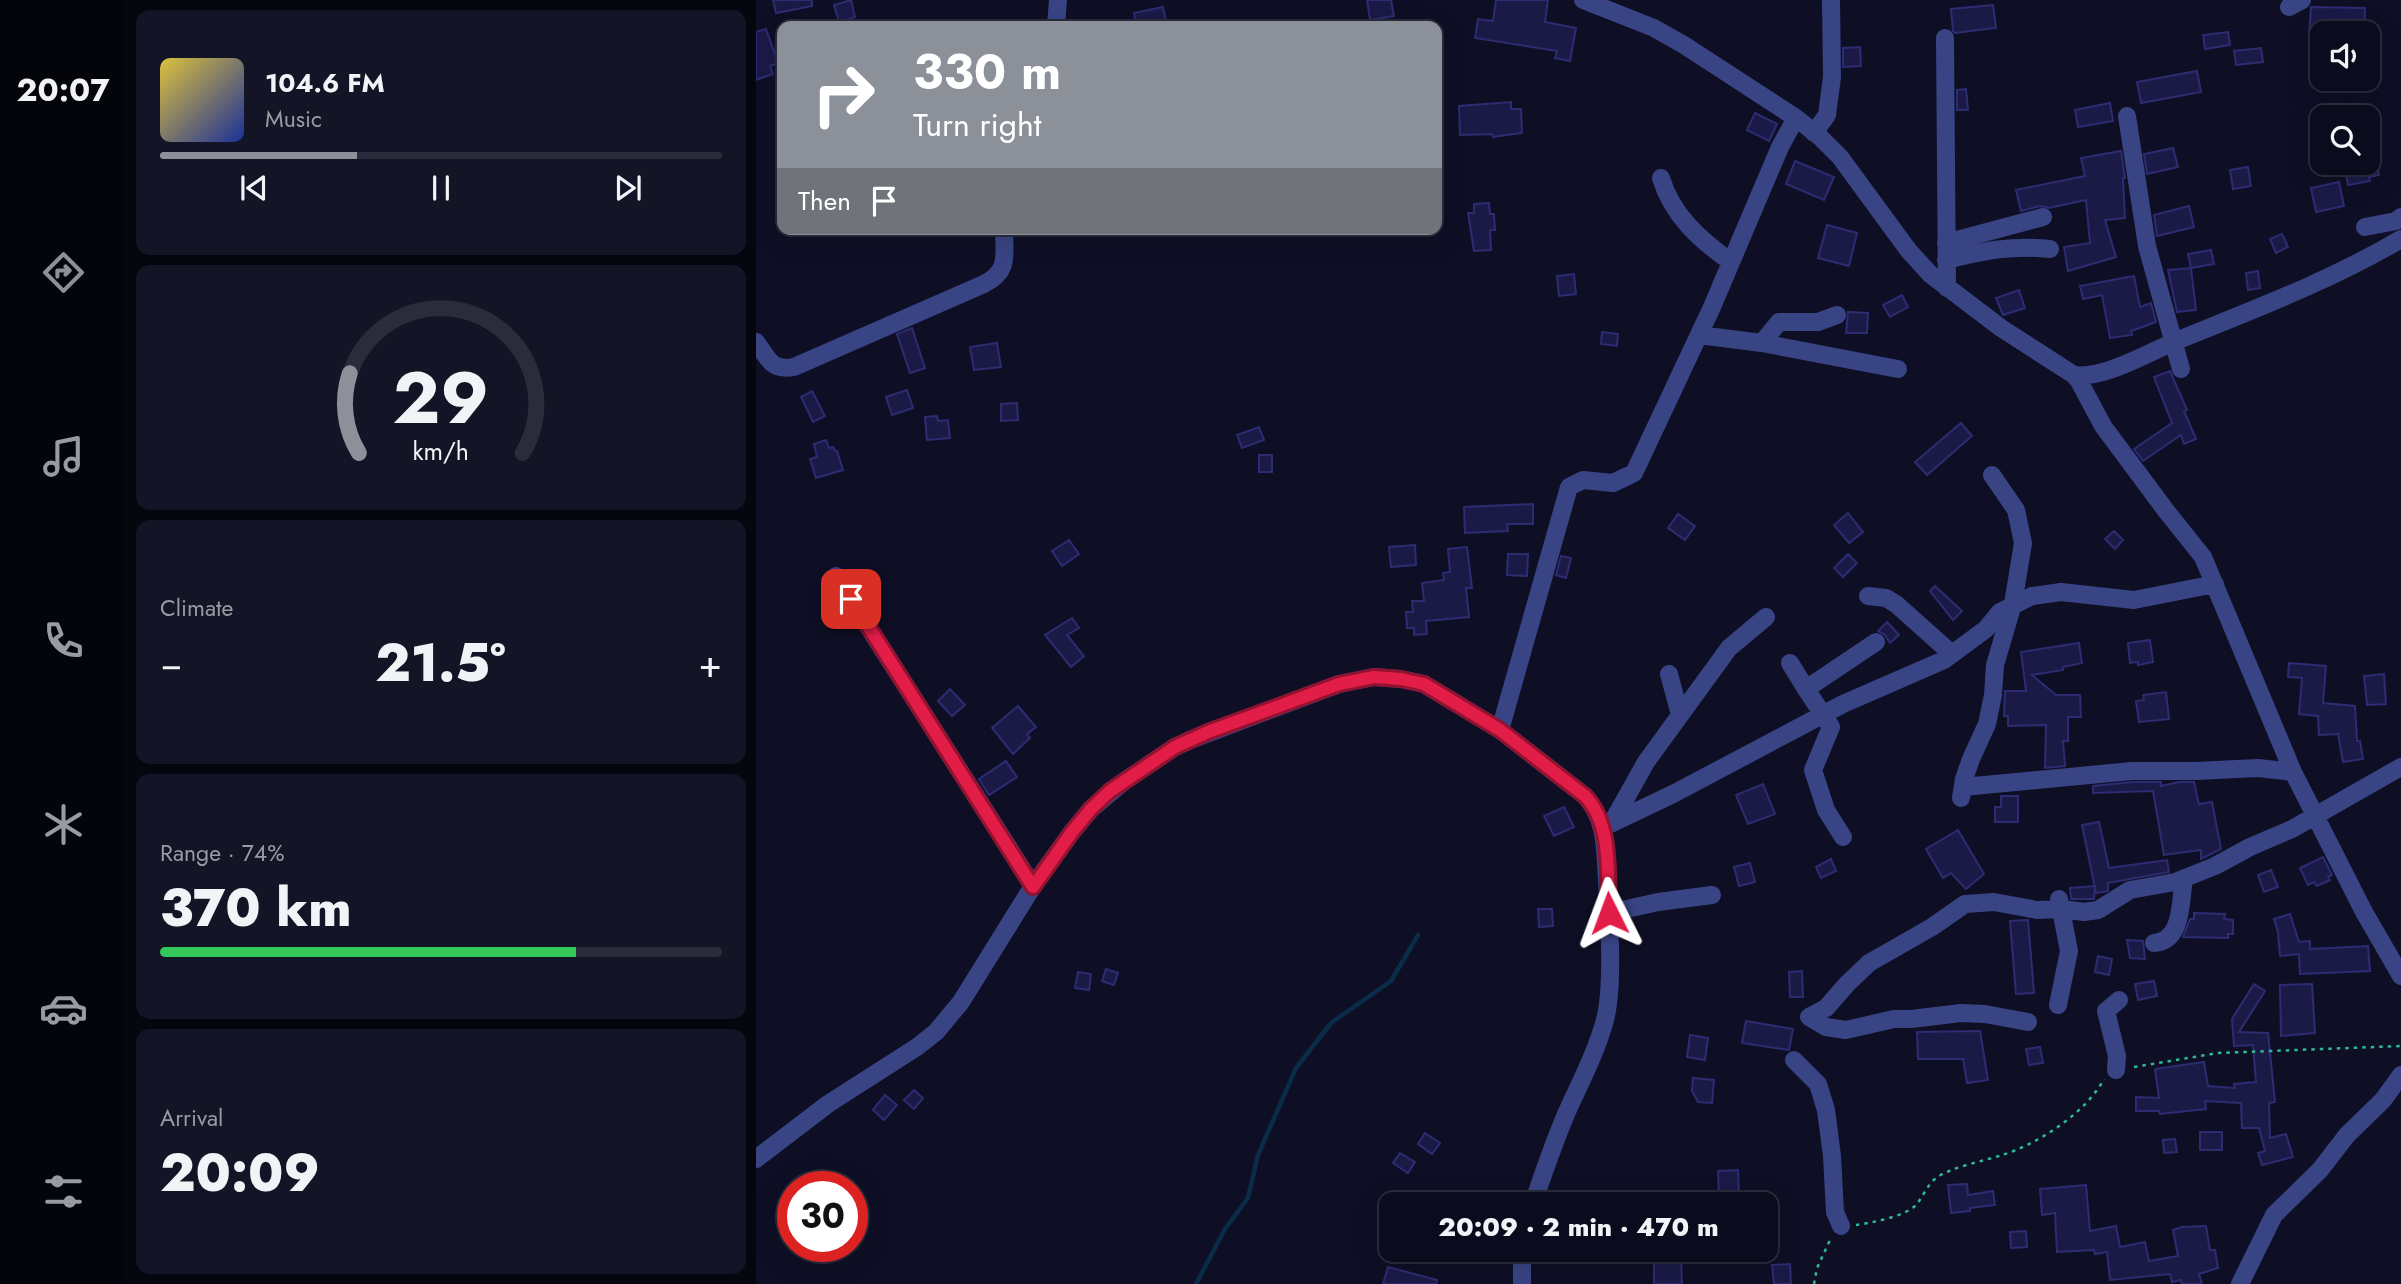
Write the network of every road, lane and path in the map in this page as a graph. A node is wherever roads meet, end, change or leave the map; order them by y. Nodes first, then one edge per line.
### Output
1 (1059, 0) edge
2 (1583, 0) edge
3 (1831, 0) edge
4 (1610, 6) edge
5 (1057, 21) edge
6 (1945, 38) dead end
7 (2127, 116) dead end
8 (1796, 118) junction
9 (1814, 133) junction
10 (1661, 178) dead end
11 (2401, 216) edge
12 (2043, 217) dead end
13 (2365, 227) dead end
14 (1004, 235) edge
15 (2401, 239) edge
16 (2049, 249) dead end
17 (1946, 252) junction
18 (1731, 262) junction
19 (1947, 288) junction
20 (1837, 315) dead end
21 (1699, 335) junction
22 (756, 342) edge
23 (2174, 342) junction
24 (1762, 344) junction
25 (1898, 369) dead end
26 (2181, 369) dead end
27 (2074, 375) junction
28 (1992, 475) dead end
29 (836, 576) dead end
30 (2215, 584) junction
31 (1868, 596) dead end
32 (2013, 604) junction
33 (1766, 617) dead end
34 (1876, 642) dead end
35 (1952, 654) junction
36 (1790, 663) dead end
37 (1669, 674) dead end
38 (1806, 689) junction
39 (1680, 715) junction
40 (1822, 715) junction
41 (1500, 730) junction
42 (2401, 767) edge
43 (2293, 772) junction
44 (2316, 813) junction
45 (1608, 823) junction
46 (1843, 836) dead end
47 (2184, 879) junction
48 (1033, 887) junction
49 (1712, 895) dead end
50 (2061, 904) junction
51 (1609, 913) junction
52 (2154, 943) dead end
53 (2401, 976) edge
54 (2119, 1000) dead end
55 (2058, 1005) dead end
56 (2028, 1022) dead end
57 (2401, 1046) edge
58 (1794, 1060) dead end
59 (2116, 1070) junction
60 (2401, 1075) edge
61 (756, 1159) edge
62 (1537, 1192) edge
63 (1841, 1226) junction
64 (1522, 1262) edge
65 (1522, 1284) edge
66 (1814, 1284) edge
67 (2240, 1284) edge

1 - 5 street
2 - 4 street
3 - 9 street
4 - 8 street
6 - 17 street
7 - 23 street
8 - 9 street
8 - 18 street
9 - 19 street
10 - 18 street
11 - 13 street
12 - 17 street
14 - 22 street
15 - 23 street
16 - 17 street
17 - 19 street
18 - 21 street
19 - 27 street
20 - 24 street
21 - 24 street
21 - 41 street
23 - 26 street
23 - 27 street
24 - 25 street
27 - 30 street
28 - 32 street
29 - 48 street
30 - 32 street
30 - 43 street
31 - 35 street
32 - 35 street
32 - 43 street
33 - 39 street
34 - 38 street
35 - 40 street
36 - 38 street
37 - 39 street
38 - 40 street
39 - 45 street
40 - 45 street
40 - 46 street
41 - 45 street
41 - 48 street
42 - 44 street
43 - 44 street
44 - 47 street
44 - 53 street
45 - 51 street
47 - 50 street
47 - 52 street
48 - 61 street
49 - 51 street
50 - 55 street
50 - 56 street
51 - 62 street
54 - 59 street
57 - 59 path
58 - 63 street
59 - 63 path
60 - 67 street
63 - 66 path
64 - 65 street

